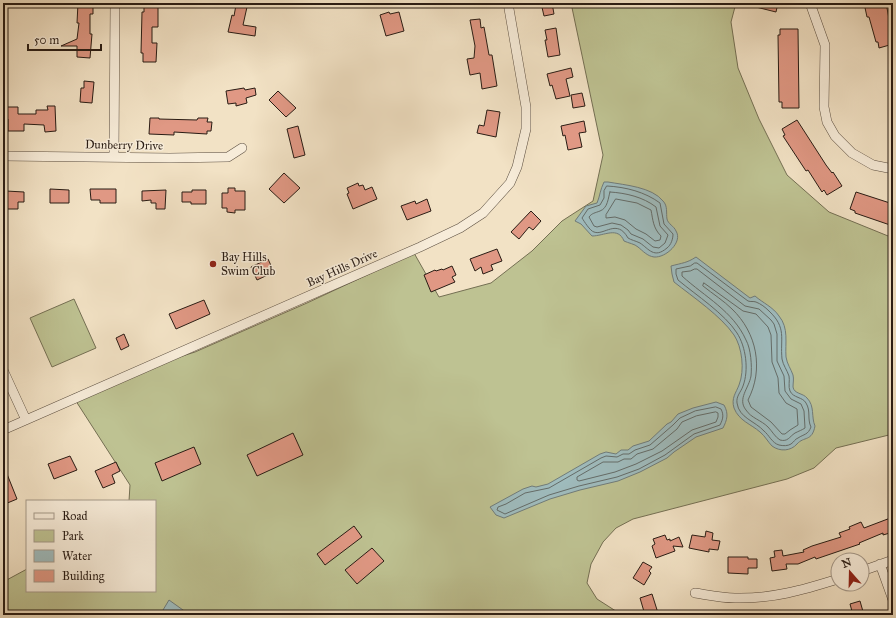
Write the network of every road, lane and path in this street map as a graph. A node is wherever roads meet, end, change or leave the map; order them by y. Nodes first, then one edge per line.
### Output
1 (115, 3) edge
2 (508, 3) edge
3 (810, 3) edge
4 (242, 148) dead end
5 (3, 156) edge
6 (114, 157) junction
7 (893, 169) edge
8 (3, 370) edge
9 (26, 420) junction
10 (3, 430) edge
11 (893, 560) edge
12 (880, 564) junction
13 (870, 567) edge
14 (830, 582) edge
15 (695, 593) dead end
16 (893, 600) edge

1 - 6 street
2 - 9 street, Bay Hills Drive
3 - 7 street
4 - 6 street, Dunberry Drive
5 - 6 street, Dunberry Drive
8 - 9 street
9 - 10 street, Bay Hills Drive
11 - 12 street
12 - 13 street
12 - 16 street
14 - 15 street

